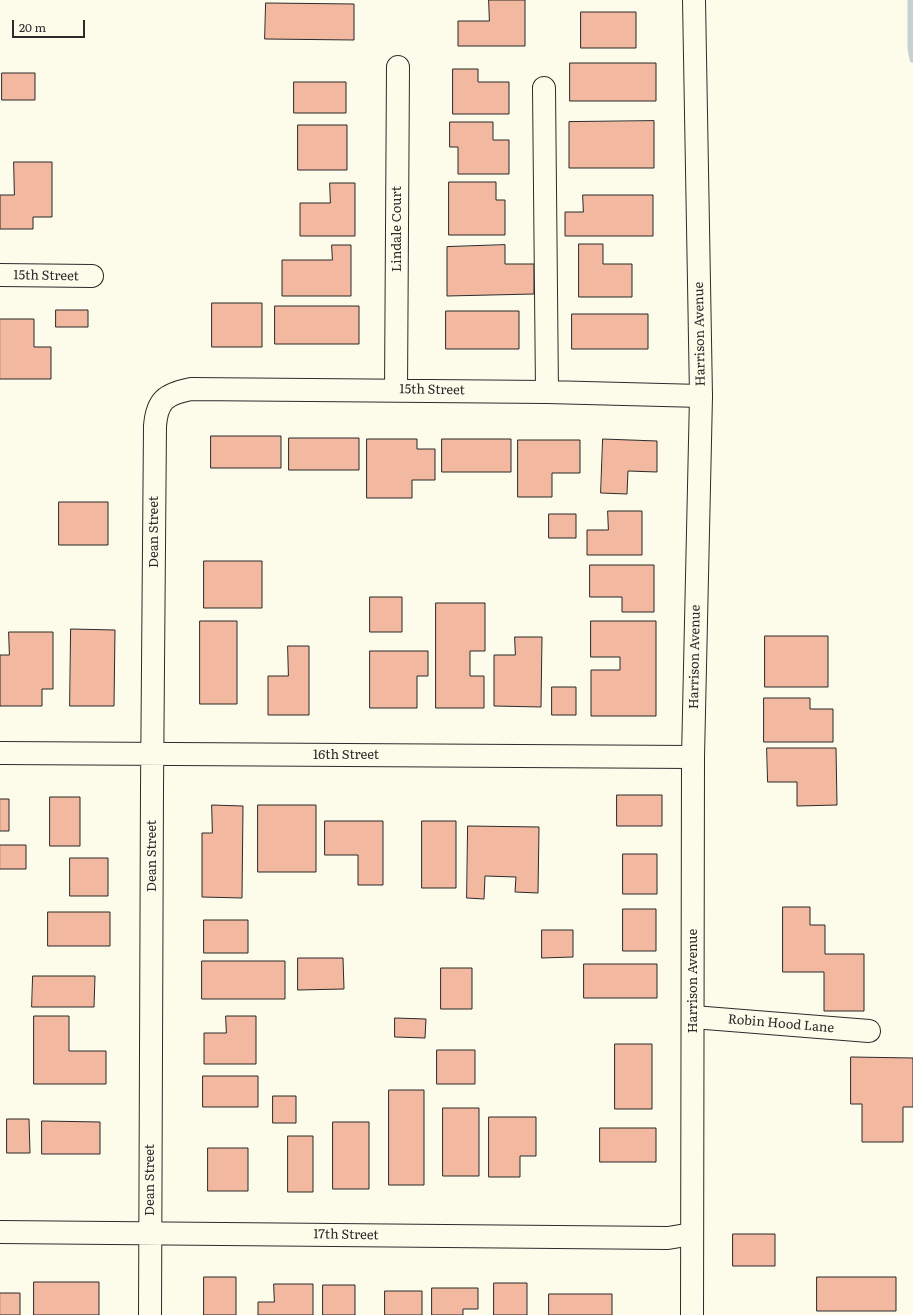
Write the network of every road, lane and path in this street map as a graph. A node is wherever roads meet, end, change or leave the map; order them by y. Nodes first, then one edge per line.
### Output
1 (694, 0) edge
2 (398, 67) dead end
3 (544, 88) dead end
4 (0, 275) edge
5 (92, 276) dead end
6 (396, 390) junction
7 (547, 392) junction
8 (702, 396) junction
9 (164, 399) joint
10 (0, 753) edge
11 (152, 754) junction
12 (693, 757) junction
13 (693, 1017) junction
14 (869, 1031) dead end
15 (0, 1232) edge
16 (150, 1233) junction
17 (692, 1234) junction
18 (150, 1315) edge
19 (692, 1315) edge

1 - 8 street, Harrison Avenue
2 - 6 street, Lindale Court
3 - 7 street
4 - 5 street, 15th Street
6 - 7 street, 15th Street
6 - 9 street, 15th Street
7 - 8 street, 15th Street
8 - 12 street, Harrison Avenue
9 - 11 street, Dean Street
10 - 11 street, 16th Street
11 - 12 street, 16th Street
11 - 16 street, Dean Street
12 - 13 street, Harrison Avenue
13 - 14 street, Robin Hood Lane
13 - 17 street, Harrison Avenue
15 - 16 street, 17th Street
16 - 17 street, 17th Street
16 - 18 street, Dean Street
17 - 19 street, Harrison Avenue

